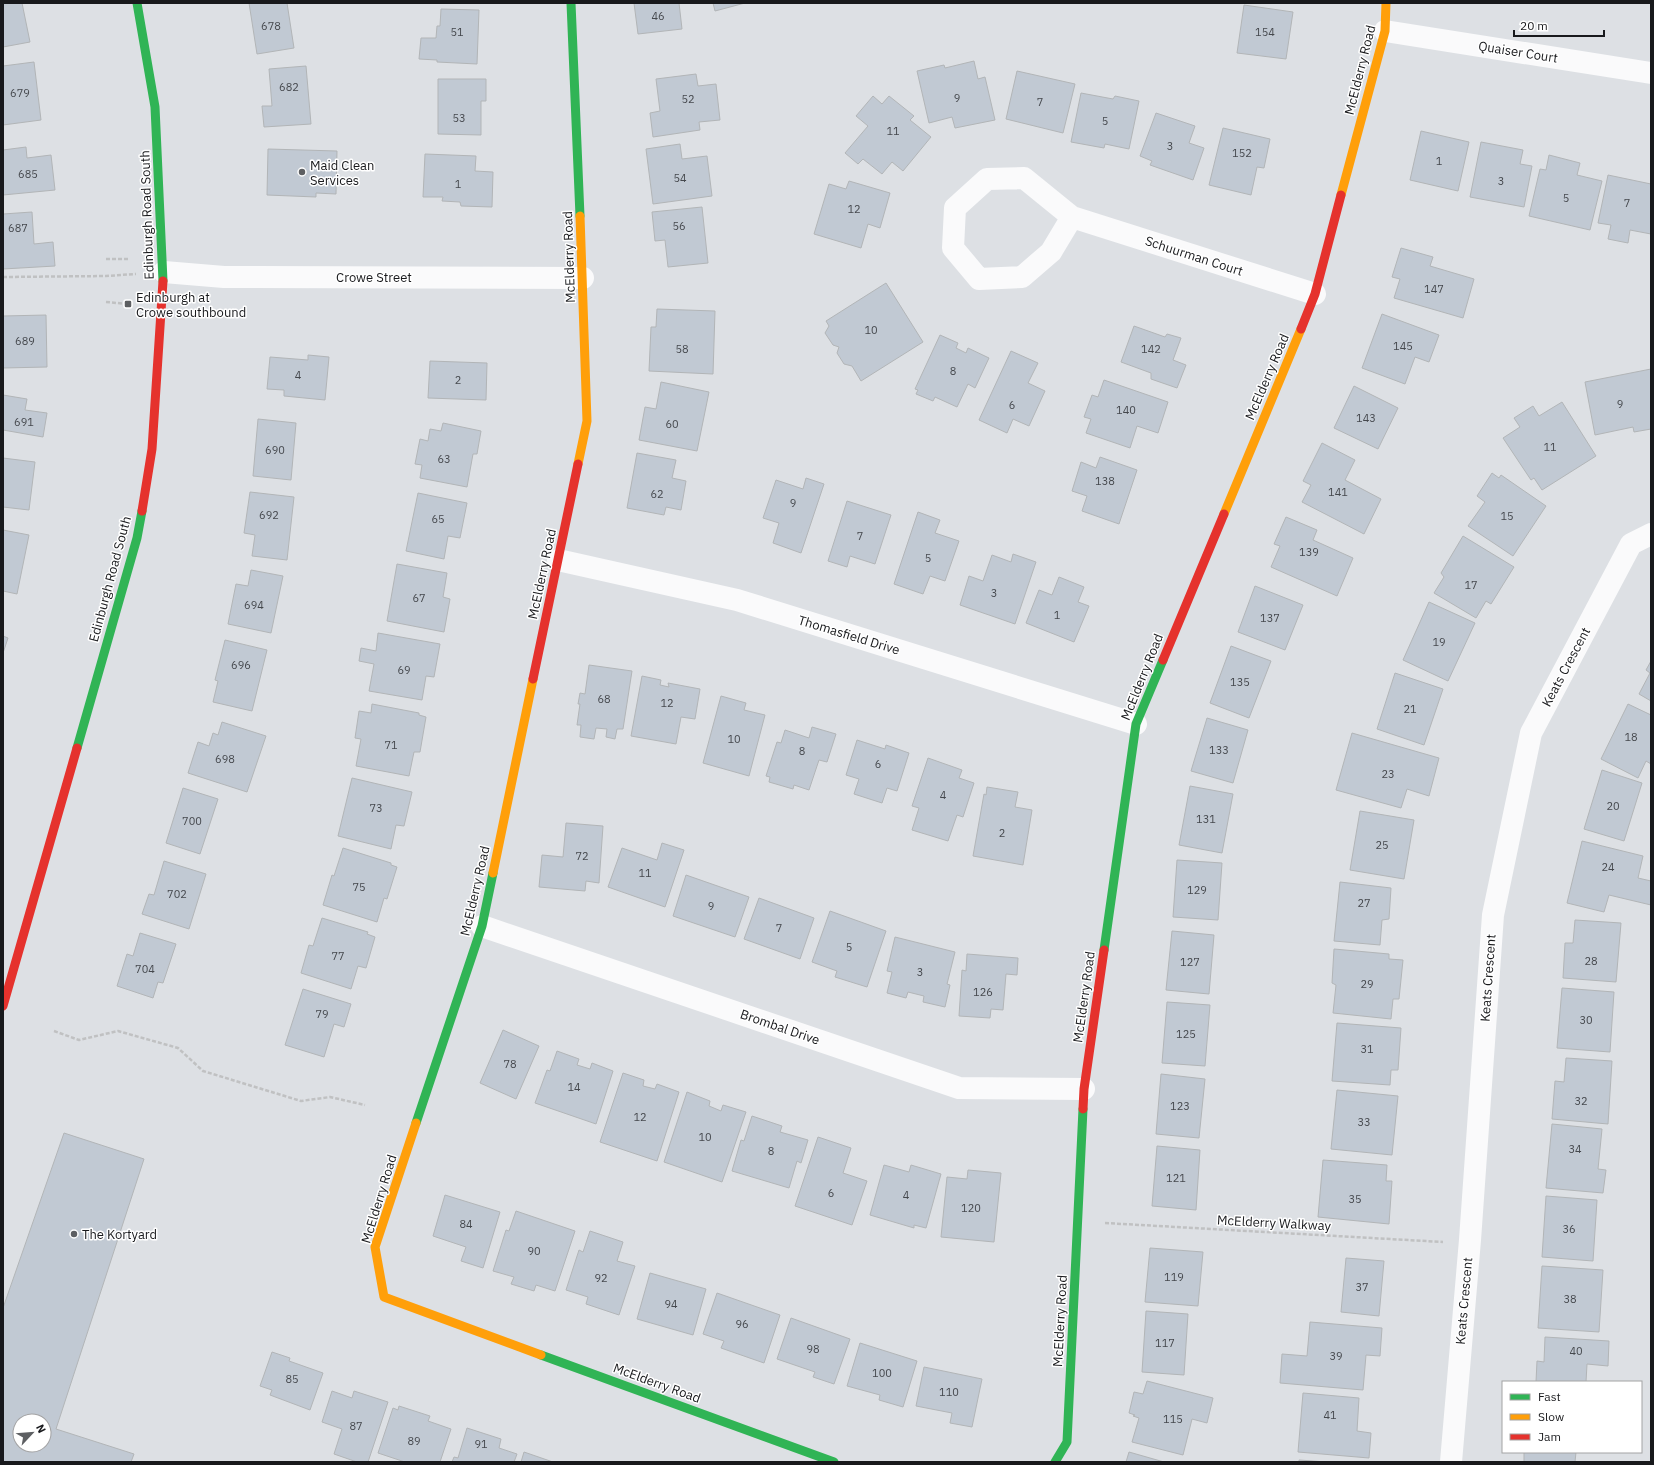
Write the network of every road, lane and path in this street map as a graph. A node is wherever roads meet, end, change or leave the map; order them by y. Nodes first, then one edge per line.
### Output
1 (137, 3) edge
2 (571, 3) edge
3 (1386, 3) edge
4 (1385, 31) junction
5 (1651, 73) edge
6 (1072, 217) junction
7 (106, 259) dead end
8 (130, 259) dead end
9 (164, 272) junction
10 (3, 277) edge
11 (583, 278) junction
12 (1315, 294) junction
13 (106, 302) dead end
14 (128, 304) dead end
15 (1651, 534) edge
16 (558, 560) junction
17 (1136, 724) junction
18 (482, 926) junction
19 (3, 1006) edge
20 (54, 1031) dead end
21 (1084, 1089) junction
22 (365, 1104) dead end
23 (1078, 1222) junction
24 (1470, 1240) junction
25 (834, 1462) edge
26 (1055, 1462) edge
27 (1451, 1462) edge

1 - 9 street, Edinburgh Road South
2 - 11 street, McElderry Road
3 - 4 street, McElderry Road
4 - 5 street, Quaiser Court
4 - 12 street, McElderry Road
6 - 6 street, Schuurman Court
6 - 12 street, Schuurman Court
7 - 8 path
9 - 10 path
9 - 11 street, Crowe Street
9 - 19 street, Edinburgh Road South
11 - 16 street, McElderry Road
12 - 17 street, McElderry Road
13 - 14 path
15 - 24 street, Keats Crescent
16 - 17 street, Thomasfield Drive
16 - 18 street, McElderry Road
17 - 21 street, McElderry Road
18 - 21 street, Brombal Drive
18 - 25 street, McElderry Road
20 - 22 path
21 - 23 street, McElderry Road
23 - 24 path, McElderry Walkway
23 - 26 street, McElderry Road
24 - 27 street, Keats Crescent

